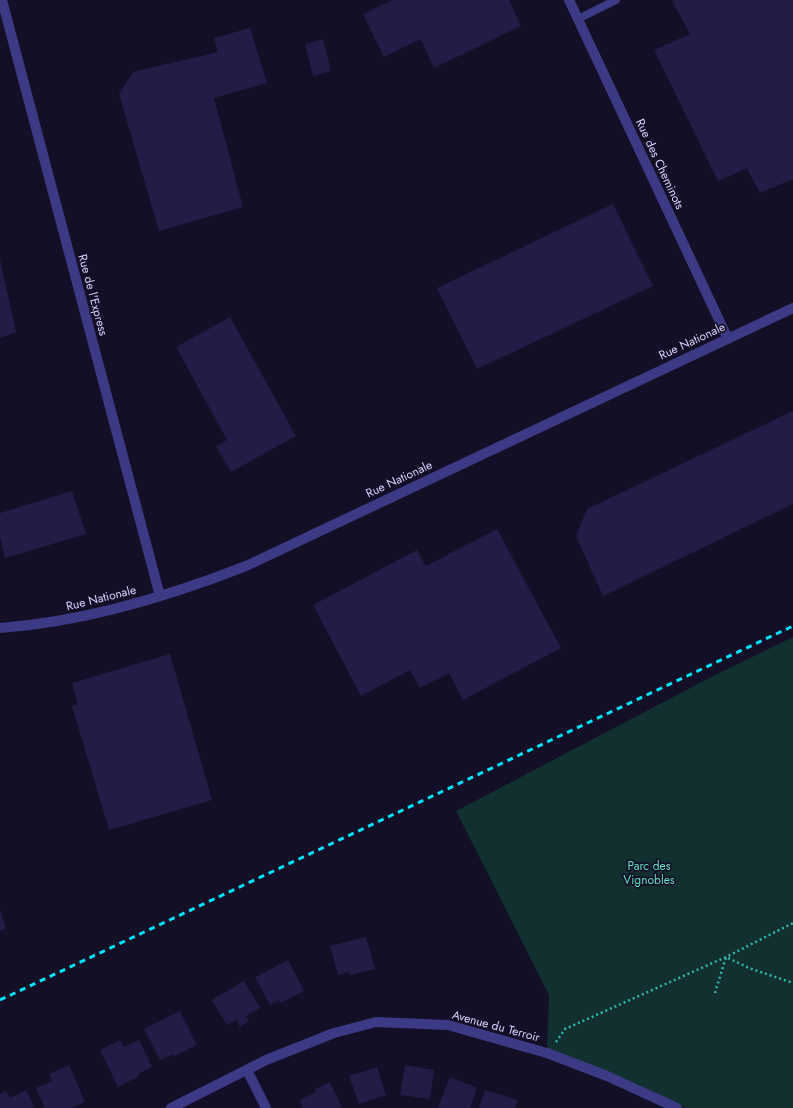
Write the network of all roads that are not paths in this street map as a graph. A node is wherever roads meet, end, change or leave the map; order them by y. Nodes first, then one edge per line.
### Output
1 (2, 0) edge
2 (569, 0) edge
3 (616, 0) edge
4 (578, 19) junction
5 (793, 308) edge
6 (728, 338) junction
7 (160, 596) junction
8 (0, 628) edge
9 (247, 1070) junction
10 (171, 1108) edge
11 (266, 1108) edge
12 (677, 1108) edge

1 - 7 street, Rue de l'Express
2 - 4 street, Rue des Cheminots
3 - 4 lane
4 - 6 street, Rue des Cheminots
5 - 6 street, Rue Nationale
6 - 7 street, Rue Nationale
7 - 8 street, Rue Nationale
9 - 10 street, Avenue du Terroir
9 - 11 street
9 - 12 street, Avenue du Terroir

